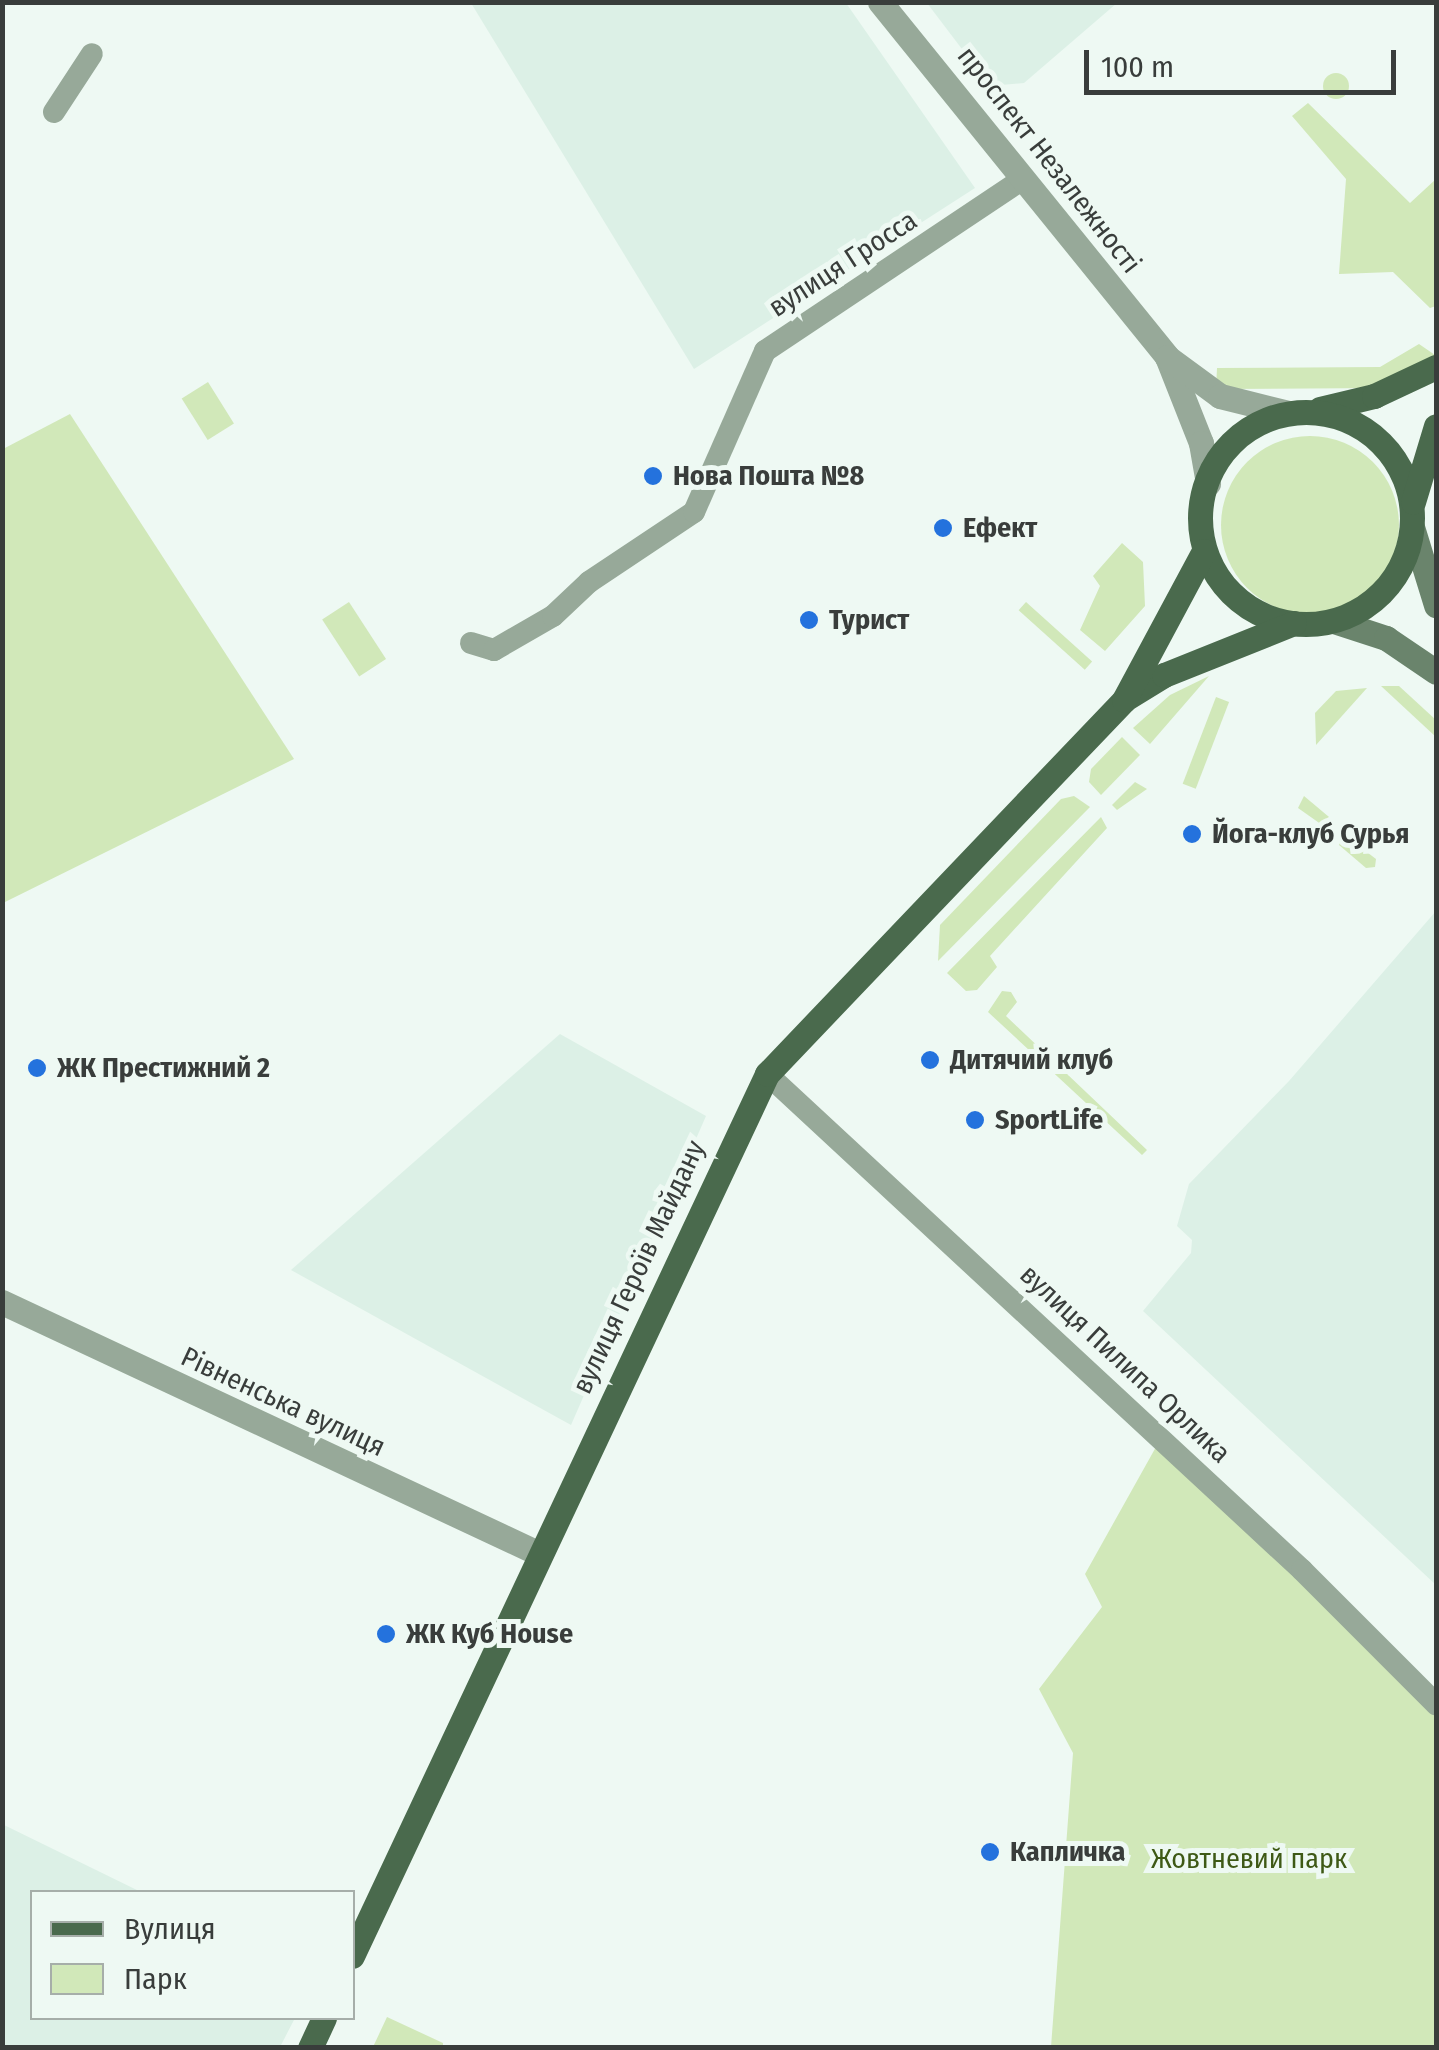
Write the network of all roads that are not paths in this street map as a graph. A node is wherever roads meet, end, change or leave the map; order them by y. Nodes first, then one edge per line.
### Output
1 (880, 2) edge
2 (92, 54) dead end
3 (54, 112) dead end
4 (1023, 179) junction
5 (1167, 357) junction
6 (1436, 368) edge
7 (1299, 412) junction
8 (1436, 426) edge
9 (1208, 483) junction
10 (1412, 517) junction
11 (1204, 551) junction
12 (1436, 605) edge
13 (1334, 620) junction
14 (1294, 624) junction
15 (471, 643) dead end
16 (1436, 672) edge
17 (1124, 700) junction
18 (767, 1074) junction
19 (2, 1302) edge
20 (540, 1554) junction
21 (1436, 1704) edge
22 (355, 1950) edge
23 (323, 2020) edge
24 (310, 2048) edge

1 - 4 street, проспект Незалежності
2 - 3 street
4 - 5 street, проспект Незалежності
4 - 15 street, вулиця Гросса
5 - 7 street
5 - 9 street
6 - 7 main road
7 - 9 main road
7 - 10 main road
8 - 10 main road
9 - 11 main road
10 - 12 main road
10 - 13 main road
11 - 14 main road
11 - 17 main road
13 - 14 main road
13 - 16 main road
14 - 17 main road
17 - 18 main road, вулиця Героїв Майдану
18 - 20 main road, вулиця Героїв Майдану
18 - 21 street, вулиця Пилипа Орлика
19 - 20 street, Рівненська вулиця
20 - 22 main road, вулиця Героїв Майдану
23 - 24 main road

